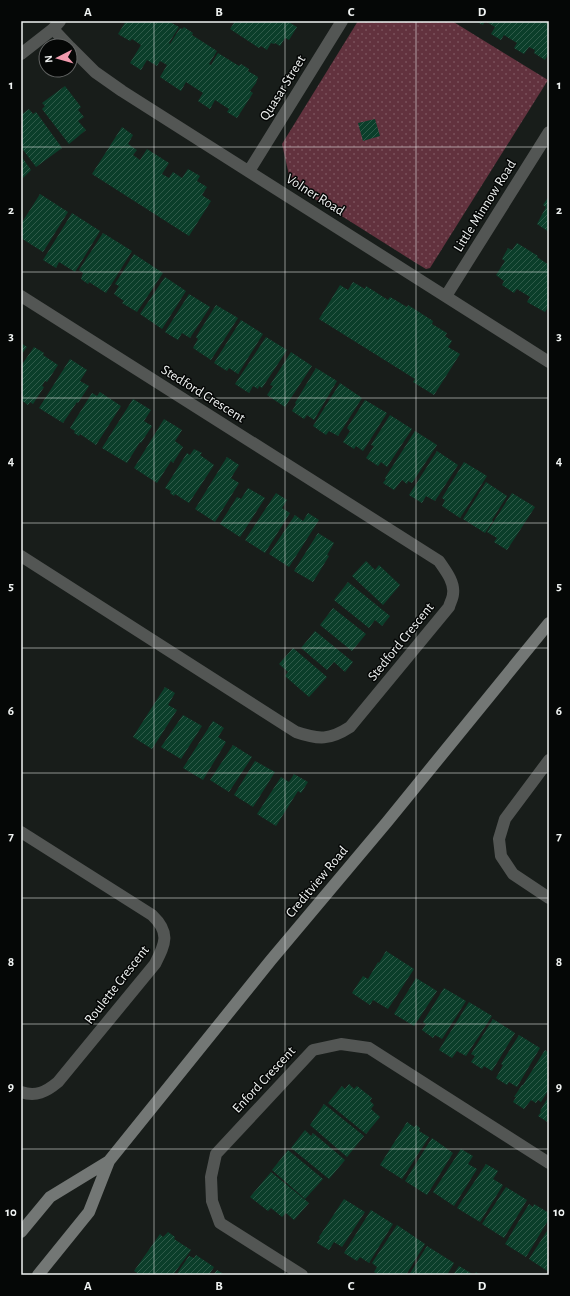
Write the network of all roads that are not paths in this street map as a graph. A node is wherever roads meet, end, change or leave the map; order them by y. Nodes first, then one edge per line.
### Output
1 (342, 21) edge
2 (57, 25) edge
3 (65, 38) edge
4 (21, 54) edge
5 (78, 55) edge
6 (549, 132) edge
7 (249, 171) junction
8 (21, 296) edge
9 (446, 296) junction
10 (549, 362) edge
11 (21, 556) edge
12 (549, 623) edge
13 (549, 760) edge
14 (21, 832) edge
15 (549, 898) edge
16 (21, 1092) edge
17 (109, 1161) junction
18 (549, 1163) edge
19 (21, 1232) edge
20 (38, 1275) edge
21 (302, 1275) edge

1 - 7 street, Quasar Street
2 - 3 street, Volner Road
2 - 4 street
5 - 7 street, Volner Road
6 - 9 street, Little Minnow Road
7 - 9 street, Volner Road
8 - 11 street, Stedford Crescent
9 - 10 street, Volner Road
12 - 17 main road, Creditview Road
13 - 15 street
14 - 16 street, Roulette Crescent
17 - 19 main road, Creditview Road
17 - 20 main road, Creditview Road
18 - 21 street, Enford Crescent

